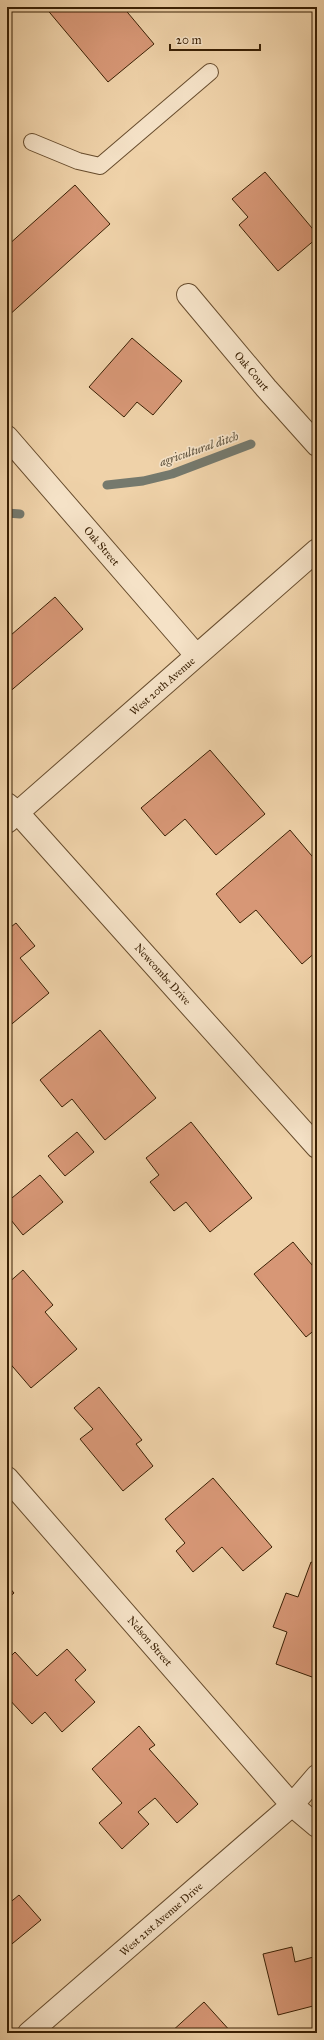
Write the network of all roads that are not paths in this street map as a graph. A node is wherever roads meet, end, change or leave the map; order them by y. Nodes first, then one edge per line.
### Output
1 (210, 72) dead end
2 (32, 142) dead end
3 (188, 295) dead end
4 (7, 437) edge
5 (317, 445) edge
6 (317, 550) edge
7 (196, 655) junction
8 (11, 813) edge
9 (317, 1147) edge
10 (7, 1478) edge
11 (317, 1776) edge
12 (292, 1805) junction
13 (317, 1826) edge
14 (29, 2033) edge

1 - 2 lane
3 - 5 street, Oak Court
4 - 7 street, Oak Street
6 - 7 street, West 20th Avenue
7 - 8 street, West 20th Avenue
8 - 9 street, Newcombe Drive
10 - 12 street, Nelson Street
11 - 12 street
12 - 13 street, Nelson Street
12 - 14 street, West 21st Avenue Drive

